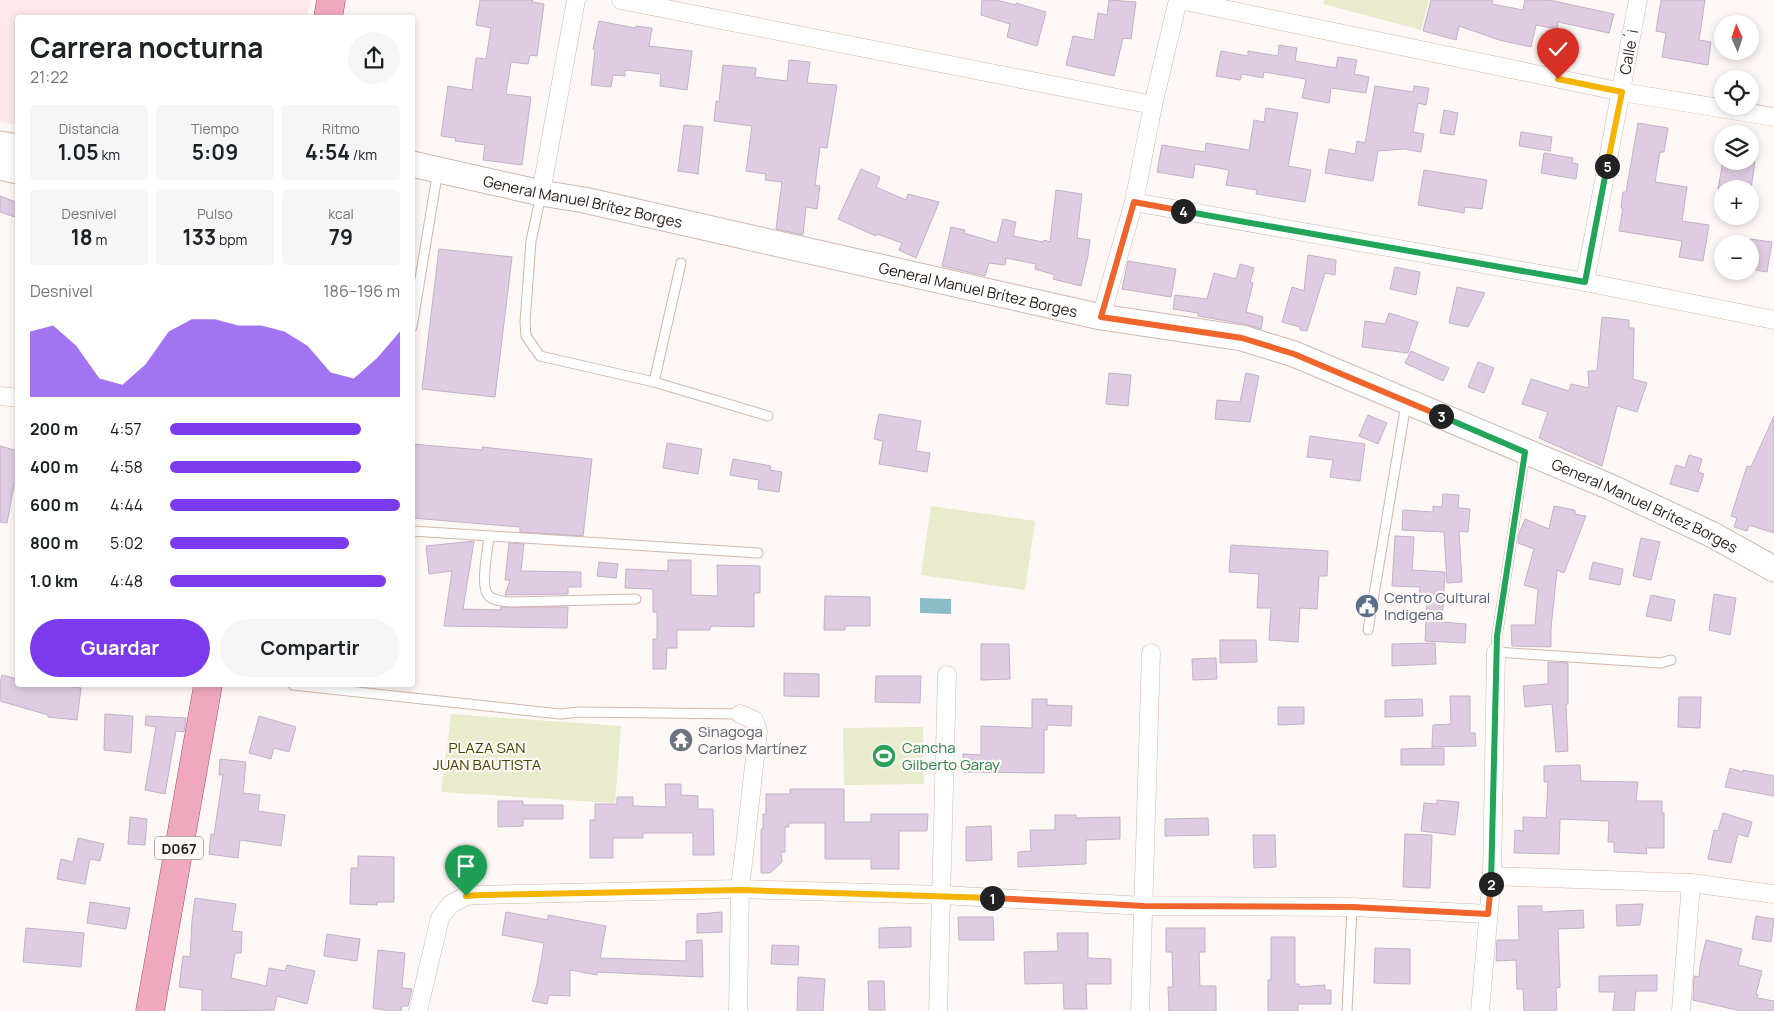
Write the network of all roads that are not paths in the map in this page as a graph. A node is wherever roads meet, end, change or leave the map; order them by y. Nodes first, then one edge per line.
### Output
1 (331, 0) edge
2 (576, 0) edge
3 (621, 0) edge
4 (1179, 0) edge
5 (1638, 0) edge
6 (328, 15) edge
7 (1622, 92) junction
8 (1153, 105) junction
9 (1774, 118) edge
10 (415, 165) edge
11 (438, 170) junction
12 (541, 193) junction
13 (1134, 202) junction
14 (681, 263) dead end
15 (1585, 282) junction
16 (415, 309) edge
17 (1101, 317) junction
18 (1774, 320) edge
19 (654, 382) junction
20 (0, 396) edge
21 (15, 398) edge
22 (1407, 401) junction
23 (768, 416) dead end
24 (1525, 452) junction
25 (415, 531) edge
26 (489, 536) junction
27 (758, 553) dead end
28 (1774, 569) edge
29 (636, 599) dead end
30 (1368, 630) dead end
31 (1496, 652) junction
32 (1151, 653) dead end
33 (1671, 660) dead end
34 (947, 676) dead end
35 (208, 687) edge
36 (311, 687) edge
37 (740, 714) joint
38 (1492, 876) junction
39 (1691, 883) junction
40 (740, 890) junction
41 (1774, 894) edge
42 (942, 895) junction
43 (1144, 906) junction
44 (1352, 907) junction
45 (1488, 914) junction
46 (150, 1011) edge
47 (418, 1011) edge
48 (738, 1011) edge
49 (938, 1011) edge
50 (1140, 1011) edge
51 (1347, 1011) edge
52 (1480, 1011) edge
53 (1681, 1011) edge

1 - 6 main road
2 - 12 street
3 - 8 street
4 - 7 street
4 - 8 street
5 - 7 street, Calle´i
7 - 9 street
7 - 15 street, Calle´i
8 - 13 street
10 - 11 street, General Manuel Brítez Borges
11 - 12 street, General Manuel Brítez Borges
11 - 16 lane
12 - 17 street, General Manuel Brítez Borges
12 - 19 lane
13 - 15 street
13 - 17 street
14 - 19 lane
15 - 18 street
17 - 22 street, General Manuel Brítez Borges
19 - 23 lane
20 - 21 street
22 - 24 street, General Manuel Brítez Borges
22 - 30 lane
24 - 28 street, General Manuel Brítez Borges
24 - 31 lane
25 - 26 lane
26 - 27 lane
26 - 29 lane
31 - 33 lane
31 - 38 street
32 - 43 street
34 - 42 street
35 - 46 main road, D067
36 - 37 lane
37 - 40 street
38 - 39 street
38 - 45 street
39 - 41 street
39 - 53 street
40 - 42 street
40 - 47 street
40 - 48 street
42 - 43 street
42 - 49 street
43 - 44 street
43 - 50 street
44 - 45 street
44 - 51 lane
45 - 52 street

